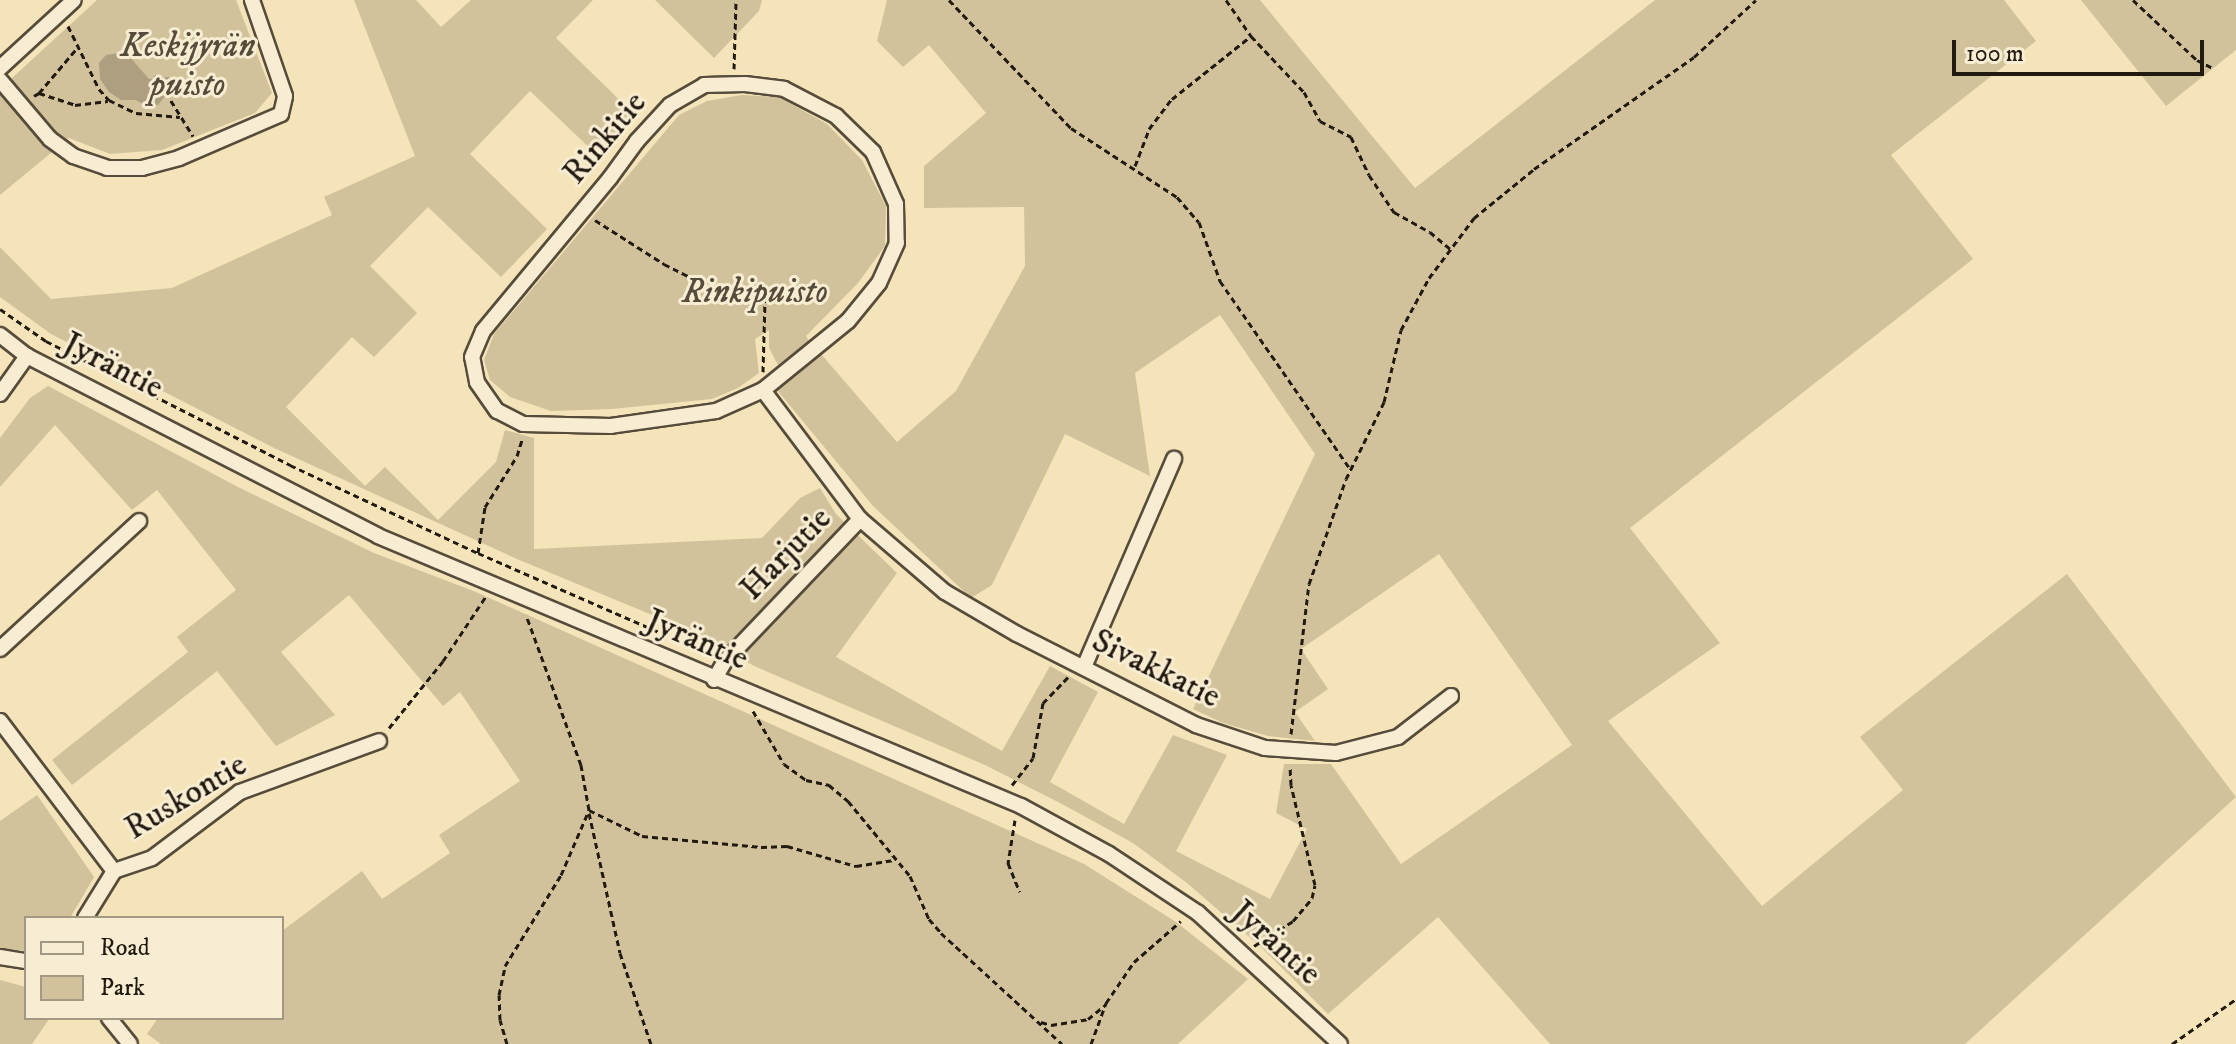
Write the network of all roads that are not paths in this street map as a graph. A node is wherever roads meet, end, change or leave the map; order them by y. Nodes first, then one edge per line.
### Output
1 (74, 0) edge
2 (252, 0) edge
3 (0, 68) edge
4 (0, 80) edge
5 (0, 335) edge
6 (27, 356) junction
7 (765, 389) junction
8 (0, 394) edge
9 (1174, 459) dead end
10 (860, 519) junction
11 (139, 521) dead end
12 (0, 649) edge
13 (1080, 665) junction
14 (714, 680) junction
15 (1451, 696) dead end
16 (0, 721) edge
17 (379, 741) road end
18 (114, 871) junction
19 (86, 916) edge
20 (0, 957) edge
21 (24, 961) edge
22 (111, 1020) edge
23 (130, 1044) edge
24 (1340, 1044) edge

1 - 3 street
2 - 4 street
5 - 6 street, Jyräntie
6 - 8 street
6 - 14 street, Jyräntie
7 - 7 street, Rinkitie
7 - 10 street, Harjutie
9 - 13 street
10 - 13 street, Sivakkatie
10 - 14 street, Harjutie
11 - 12 street
13 - 15 street, Sivakkatie
14 - 24 street, Jyräntie
16 - 18 street
17 - 18 street, Ruskontie
18 - 19 street
20 - 21 street
22 - 23 street

